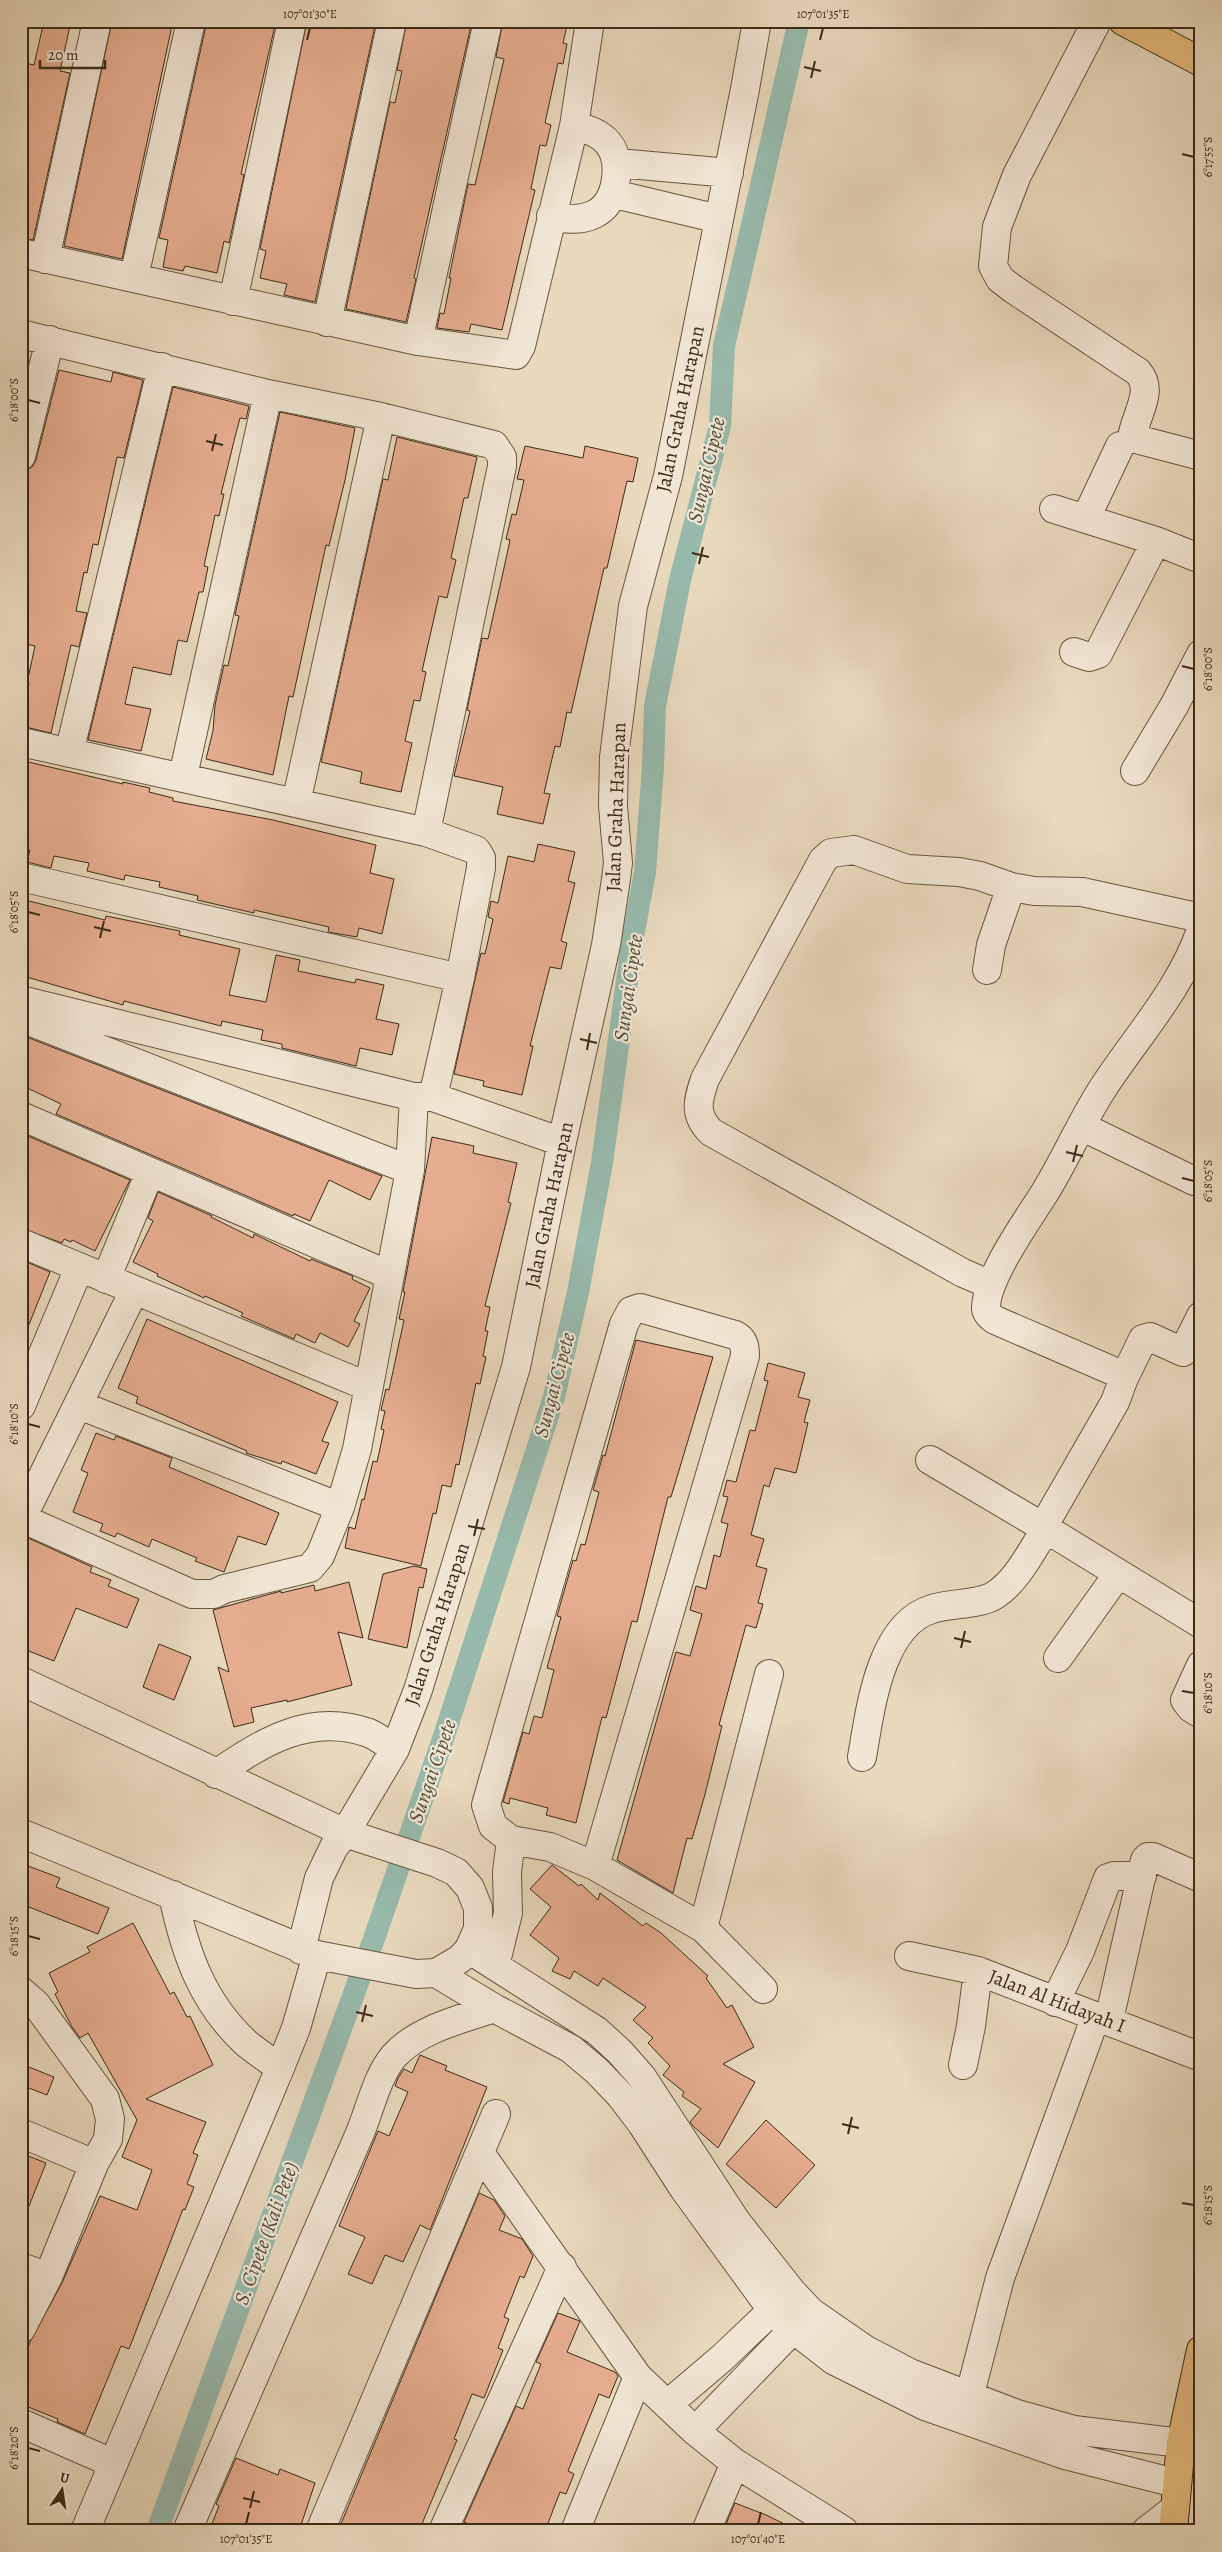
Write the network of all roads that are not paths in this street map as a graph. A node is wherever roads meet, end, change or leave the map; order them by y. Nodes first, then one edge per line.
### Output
1 (97, 21) edge
2 (192, 21) edge
3 (292, 21) edge
4 (392, 21) edge
5 (488, 21) edge
6 (590, 21) edge
7 (757, 21) edge
8 (1098, 21) edge
9 (1123, 21) edge
10 (1201, 62) edge
11 (574, 126) junction
12 (618, 163) junction
13 (729, 173) junction
14 (614, 194) junction
15 (551, 216) junction
16 (719, 219) junction
17 (33, 256) edge
18 (134, 277) junction
19 (233, 300) junction
20 (327, 322) junction
21 (21, 334) edge
22 (50, 340) junction
23 (418, 341) junction
24 (162, 368) junction
25 (268, 394) junction
26 (382, 417) junction
27 (1120, 446) dead end
28 (21, 456) edge
29 (1201, 456) edge
30 (1054, 509) dead end
31 (1086, 518) junction
32 (1156, 541) junction
33 (1201, 559) edge
34 (1074, 652) dead end
35 (1201, 654) edge
36 (21, 742) edge
37 (69, 752) junction
38 (1135, 771) dead end
39 (183, 776) junction
40 (296, 803) junction
41 (426, 832) junction
42 (21, 877) edge
43 (1011, 887) junction
44 (1200, 930) edge
45 (987, 970) dead end
46 (460, 978) junction
47 (22, 1008) edge
48 (423, 1097) junction
49 (21, 1116) edge
50 (1081, 1126) junction
51 (562, 1142) junction
52 (410, 1170) junction
53 (150, 1172) junction
54 (1194, 1181) dead end
55 (21, 1243) edge
56 (79, 1268) junction
57 (389, 1275) junction
58 (106, 1279) junction
59 (991, 1285) junction
60 (134, 1291) junction
61 (1201, 1316) edge
62 (1124, 1378) junction
63 (369, 1387) junction
64 (24, 1390) edge
65 (79, 1404) junction
66 (930, 1460) dead end
67 (340, 1507) junction
68 (22, 1519) edge
69 (1045, 1528) junction
70 (1118, 1574) junction
71 (1201, 1624) edge
72 (1058, 1658) dead end
73 (1201, 1666) edge
74 (769, 1674) dead end
75 (21, 1681) edge
76 (1201, 1714) edge
77 (395, 1749) junction
78 (862, 1758) dead end
79 (216, 1774) junction
80 (21, 1833) edge
81 (356, 1837) junction
82 (511, 1840) junction
83 (595, 1866) junction
84 (1142, 1876) junction
85 (1201, 1878) edge
86 (173, 1895) junction
87 (702, 1928) junction
88 (469, 1949) junction
89 (318, 1954) junction
90 (909, 1956) dead end
91 (495, 1966) junction
92 (978, 1971) junction
93 (436, 1972) junction
94 (763, 1989) dead end
95 (21, 1991) edge
96 (1055, 2002) junction
97 (494, 2008) junction
98 (1102, 2018) junction
99 (1201, 2057) edge
100 (964, 2065) dead end
101 (280, 2068) junction
102 (642, 2077) junction
103 (620, 2095) junction
104 (496, 2114) dead end
105 (652, 2116) junction
106 (21, 2133) edge
107 (480, 2153) junction
108 (94, 2164) junction
109 (21, 2266) edge
110 (562, 2267) junction
111 (48, 2277) junction
112 (782, 2301) junction
113 (801, 2320) junction
114 (21, 2328) edge
115 (1201, 2350) edge
116 (638, 2376) junction
117 (970, 2394) junction
118 (668, 2404) junction
119 (21, 2423) edge
120 (695, 2430) junction
121 (1130, 2437) junction
122 (1181, 2444) junction
123 (112, 2463) junction
124 (736, 2463) junction
125 (1120, 2470) junction
126 (1175, 2483) junction
127 (1173, 2521) edge
128 (838, 2530) edge
129 (85, 2531) edge
130 (187, 2531) edge
131 (320, 2531) edge
132 (443, 2531) edge
133 (576, 2531) edge
134 (706, 2531) edge
135 (1146, 2531) edge

1 - 17 street
2 - 18 street
3 - 19 street
4 - 20 street
5 - 23 street
6 - 11 street
7 - 13 street, Jalan Graha Harapan
8 - 29 street
9 - 10 main road
11 - 12 street
11 - 15 street
12 - 13 street
12 - 14 street
13 - 16 street, Jalan Graha Harapan
14 - 15 street
14 - 16 street
15 - 23 street
16 - 51 street, Jalan Graha Harapan
17 - 18 street
18 - 19 street
19 - 20 street
20 - 23 street
21 - 22 street
22 - 24 street
22 - 28 street
24 - 25 street
24 - 37 street
25 - 26 street
25 - 39 street
26 - 40 street
26 - 41 street
27 - 31 street
30 - 31 street
31 - 32 street
32 - 33 street
32 - 34 street
35 - 38 street
36 - 37 street
37 - 39 street
39 - 40 street
40 - 41 street
41 - 46 street
42 - 46 street
43 - 44 street
43 - 45 street
43 - 59 street
44 - 50 street
46 - 48 street
47 - 48 street
47 - 52 street
48 - 51 street
48 - 52 street
49 - 53 street
50 - 54 street
50 - 59 street
51 - 77 street, Jalan Graha Harapan
52 - 57 street
53 - 57 street
53 - 58 street
55 - 56 street
56 - 58 street
56 - 64 street
57 - 63 street
58 - 60 street
59 - 62 street
60 - 63 street
60 - 65 street
61 - 62 street
62 - 69 street
63 - 67 street
65 - 67 street
65 - 68 street
66 - 69 street
67 - 68 street
69 - 70 street
69 - 78 street
70 - 71 street
70 - 72 street
73 - 76 street
74 - 87 street
75 - 79 street
77 - 79 street
77 - 81 street, Jalan Graha Harapan
79 - 81 street
80 - 86 street
81 - 88 street
81 - 89 street
82 - 83 street
82 - 83 street
82 - 91 street
83 - 87 street
84 - 85 street
84 - 96 street
84 - 98 street
86 - 89 street
86 - 101 street
87 - 94 street
88 - 91 street
88 - 93 street
89 - 93 street
89 - 101 street
90 - 92 street, Jalan Al Hidayah I
91 - 102 street
92 - 96 street, Jalan Al Hidayah I
92 - 100 street
93 - 97 street
95 - 108 street
96 - 98 street, Jalan Al Hidayah I
97 - 103 street
97 - 130 street
98 - 99 street, Jalan Al Hidayah I
98 - 117 street
101 - 123 street
102 - 103 street
102 - 105 street
103 - 105 street
104 - 107 street
105 - 112 street
106 - 108 street
107 - 110 street
107 - 131 street
108 - 111 street
109 - 111 street
110 - 116 street
110 - 132 street
111 - 114 street
112 - 113 street
112 - 118 street
113 - 117 street
113 - 120 street
113 - 125 street
115 - 122 main road
116 - 118 street
116 - 133 street
117 - 121 street
118 - 120 street
119 - 123 street
120 - 124 street
121 - 122 street
121 - 125 street
122 - 126 main road
123 - 129 street
124 - 128 street
124 - 134 street
125 - 126 street
126 - 127 main road
127 - 135 street

